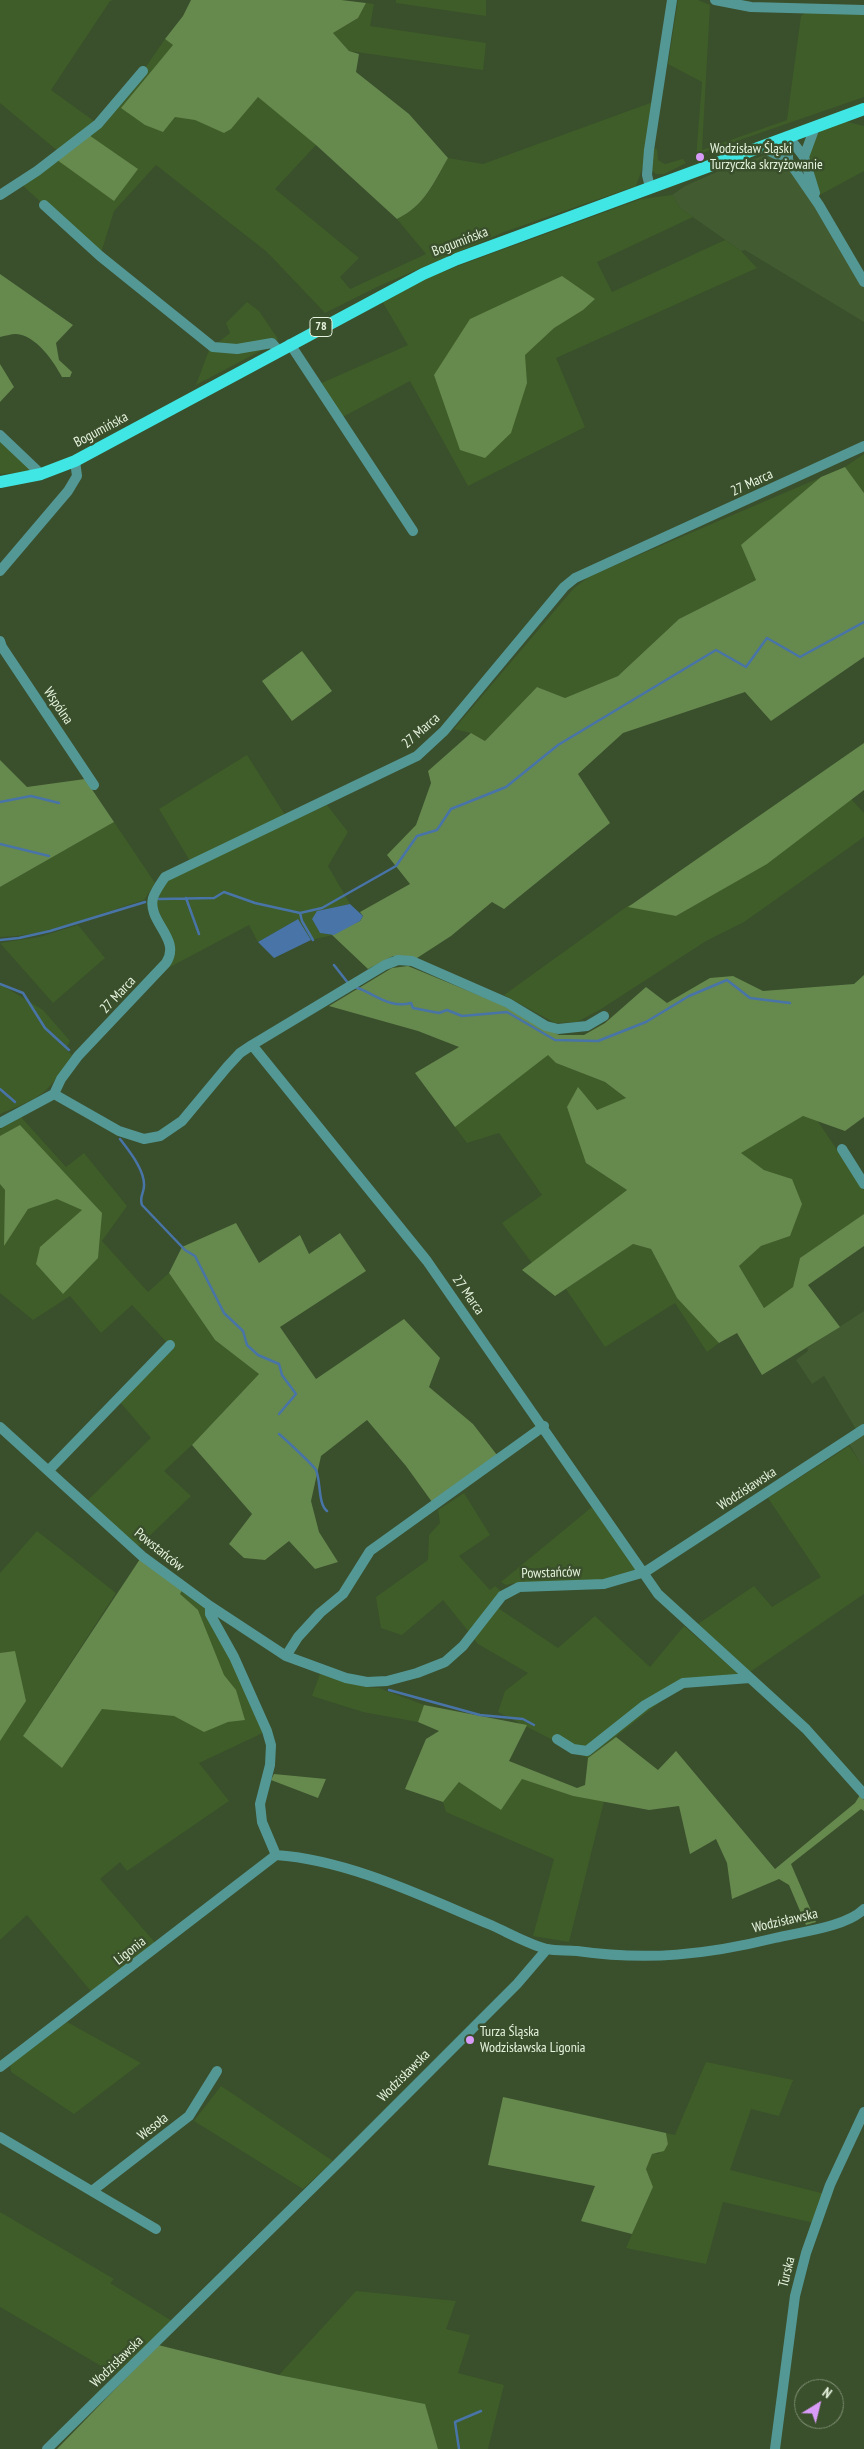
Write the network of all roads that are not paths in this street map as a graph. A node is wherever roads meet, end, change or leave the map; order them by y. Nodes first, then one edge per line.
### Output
1 (672, 0) edge
2 (715, 0) edge
3 (864, 10) edge
4 (143, 71) dead end
5 (864, 109) edge
6 (815, 127) junction
7 (788, 136) junction
8 (762, 146) junction
9 (804, 157) junction
10 (788, 160) junction
11 (650, 187) junction
12 (0, 195) edge
13 (819, 204) junction
14 (44, 205) dead end
15 (864, 282) edge
16 (290, 344) junction
17 (278, 350) junction
18 (0, 435) edge
19 (864, 446) edge
20 (75, 461) junction
21 (41, 474) junction
22 (0, 482) edge
23 (413, 531) dead end
24 (0, 571) edge
25 (0, 641) edge
26 (94, 785) dead end
27 (604, 1016) dead end
28 (252, 1046) junction
29 (54, 1094) junction
30 (0, 1123) edge
31 (842, 1149) dead end
32 (864, 1184) edge
33 (170, 1345) dead end
34 (544, 1426) junction
35 (0, 1427) edge
36 (864, 1429) edge
37 (49, 1470) junction
38 (645, 1572) junction
39 (210, 1606) junction
40 (286, 1656) junction
41 (750, 1678) junction
42 (558, 1739) dead end
43 (864, 1794) edge
44 (276, 1855) junction
45 (864, 1909) edge
46 (547, 1949) junction
47 (0, 2067) edge
48 (217, 2071) dead end
49 (864, 2112) edge
50 (0, 2137) edge
51 (92, 2191) junction
52 (156, 2229) dead end
53 (48, 2449) edge
54 (775, 2449) edge

1 - 11 street
2 - 3 street
4 - 12 street
5 - 6 main road, Bogumińska / 78
6 - 7 main road, Bogumińska / 78
6 - 9 street
7 - 8 main road, Bogumińska / 78
7 - 9 street
7 - 10 street
8 - 10 street
8 - 11 main road, Bogumińska / 78
9 - 13 street
10 - 13 street
11 - 16 main road, Bogumińska / 78
13 - 15 street
14 - 17 street
16 - 17 main road, Bogumińska / 78
16 - 23 street
17 - 20 main road, Bogumińska / 78
18 - 21 street
19 - 29 street, 27 Marca
20 - 21 main road, Bogumińska / 78
20 - 24 street
21 - 22 main road, Bogumińska / 78
25 - 26 street, Wspólna
27 - 28 street
28 - 29 street
28 - 34 street, 27 Marca
29 - 30 street
31 - 32 street
33 - 37 street
34 - 38 street, 27 Marca
34 - 40 street
35 - 37 street, Powstańców
36 - 38 street, Wodzisławska
37 - 39 street, Powstańców
38 - 40 street, Powstańców
38 - 41 street
39 - 40 street, Powstańców
39 - 44 street
41 - 42 street
41 - 43 street
44 - 46 street
44 - 47 street, Ligonia
45 - 46 street, Wodzisławska
46 - 53 street, Wodzisławska
48 - 51 street, Wesoła
49 - 54 street, Turska
50 - 51 street
51 - 52 street

